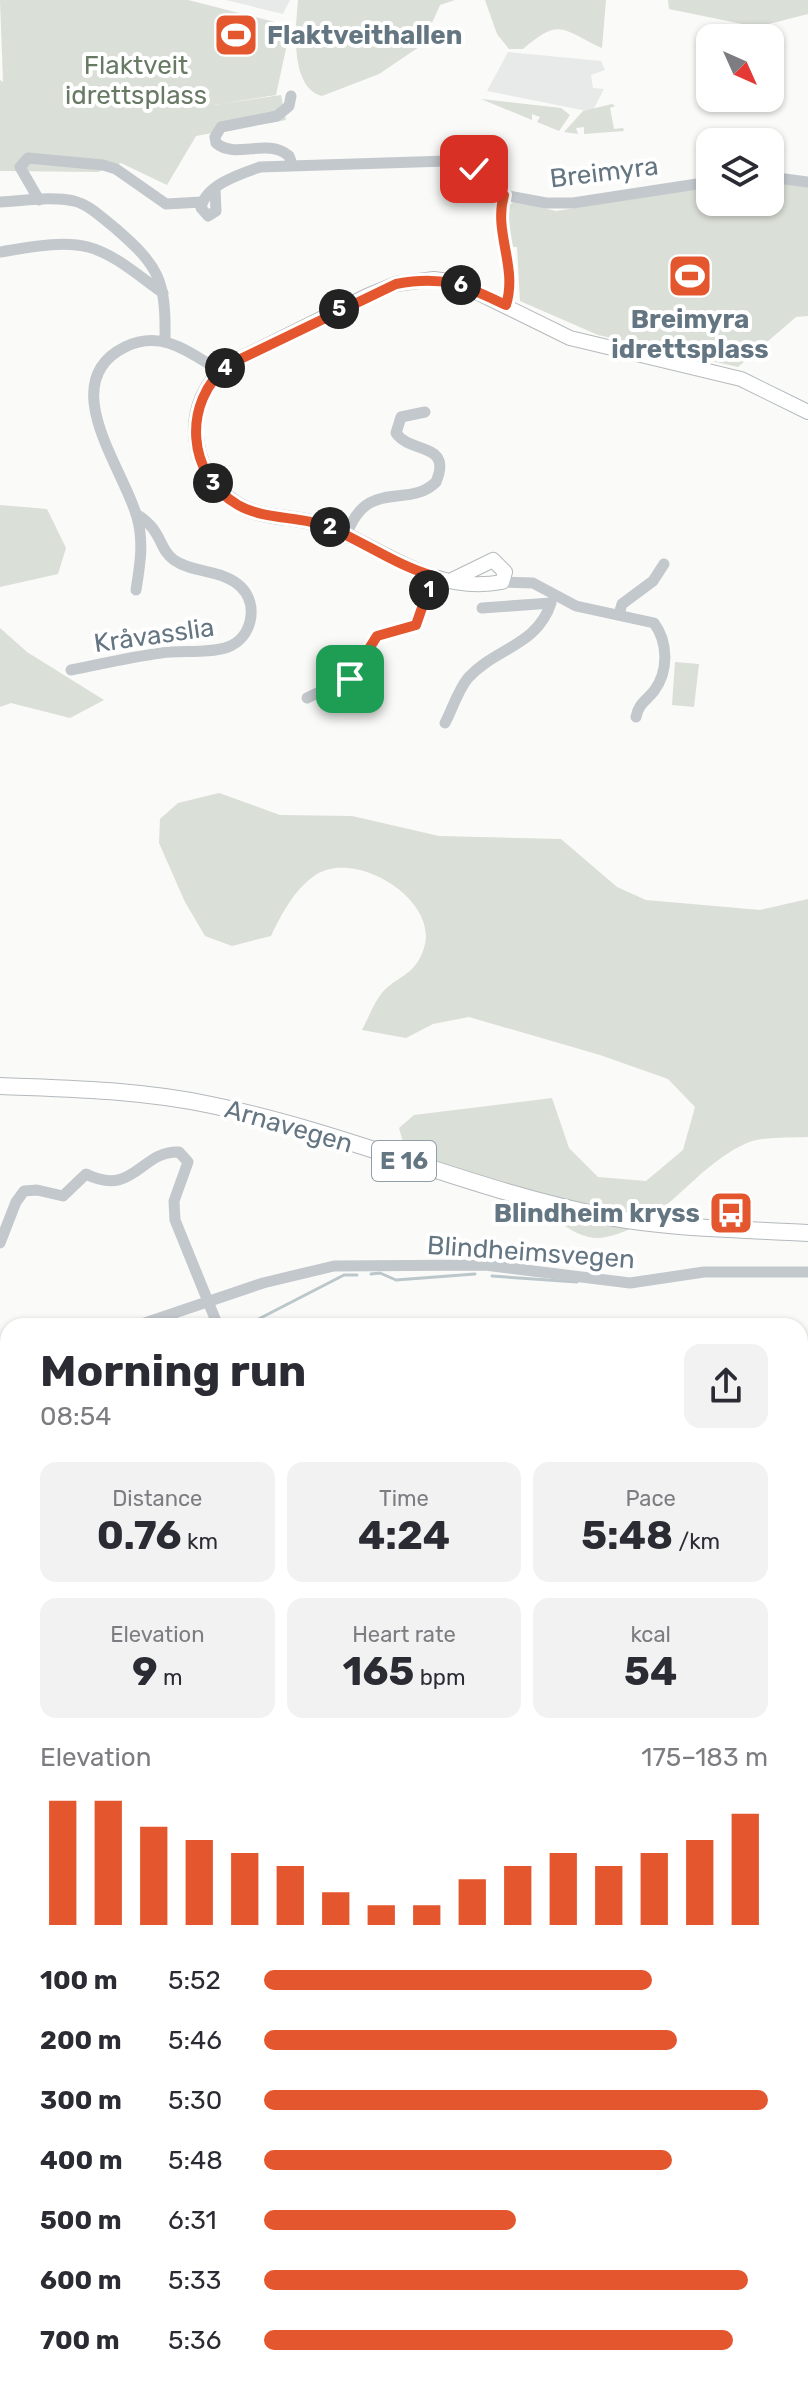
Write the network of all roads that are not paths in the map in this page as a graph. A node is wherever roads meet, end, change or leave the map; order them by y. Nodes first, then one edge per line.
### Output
1 (291, 96) dead end
2 (292, 164) junction
3 (784, 179) edge
4 (808, 182) edge
5 (696, 184) edge
6 (215, 189) junction
7 (504, 195) junction
8 (39, 200) junction
9 (0, 202) edge
10 (202, 202) junction
11 (0, 252) edge
12 (163, 293) junction
13 (506, 305) junction
14 (165, 339) junction
15 (220, 371) junction
16 (425, 412) dead end
17 (808, 412) edge
18 (136, 514) junction
19 (346, 536) junction
20 (664, 564) dead end
21 (433, 576) junction
22 (452, 580) junction
23 (502, 582) junction
24 (136, 590) dead end
25 (553, 599) junction
26 (482, 608) dead end
27 (619, 614) junction
28 (71, 670) dead end
29 (307, 698) dead end
30 (636, 717) dead end
31 (445, 723) dead end
32 (0, 1086) edge
33 (808, 1233) edge
34 (0, 1243) edge
35 (808, 1272) edge
36 (207, 1302) junction
37 (160, 1318) edge
38 (214, 1318) edge

1 - 2 street, Breimyra
2 - 6 street, Breimyra
2 - 7 street, Breimyra
3 - 4 street
5 - 7 street, Breimyra
6 - 10 street, Breimyra
6 - 10 street
7 - 13 street
8 - 9 street
8 - 10 street
8 - 12 street
11 - 12 street
12 - 14 street
13 - 15 main road
13 - 17 main road
14 - 15 street
14 - 18 street, Kråvasslia
15 - 19 main road
16 - 19 street
18 - 24 street, Kråvasslia
18 - 28 street, Kråvasslia
19 - 21 main road
20 - 27 street
21 - 22 main road
21 - 29 street
22 - 23 main road
22 - 23 main road
23 - 25 street
25 - 26 street
25 - 27 street
25 - 31 street
27 - 30 street
32 - 33 highway, Arnavegen / E 16
34 - 36 street
35 - 36 street, Blindheimsvegen
36 - 37 street, Blindheimsvegen
36 - 38 street

